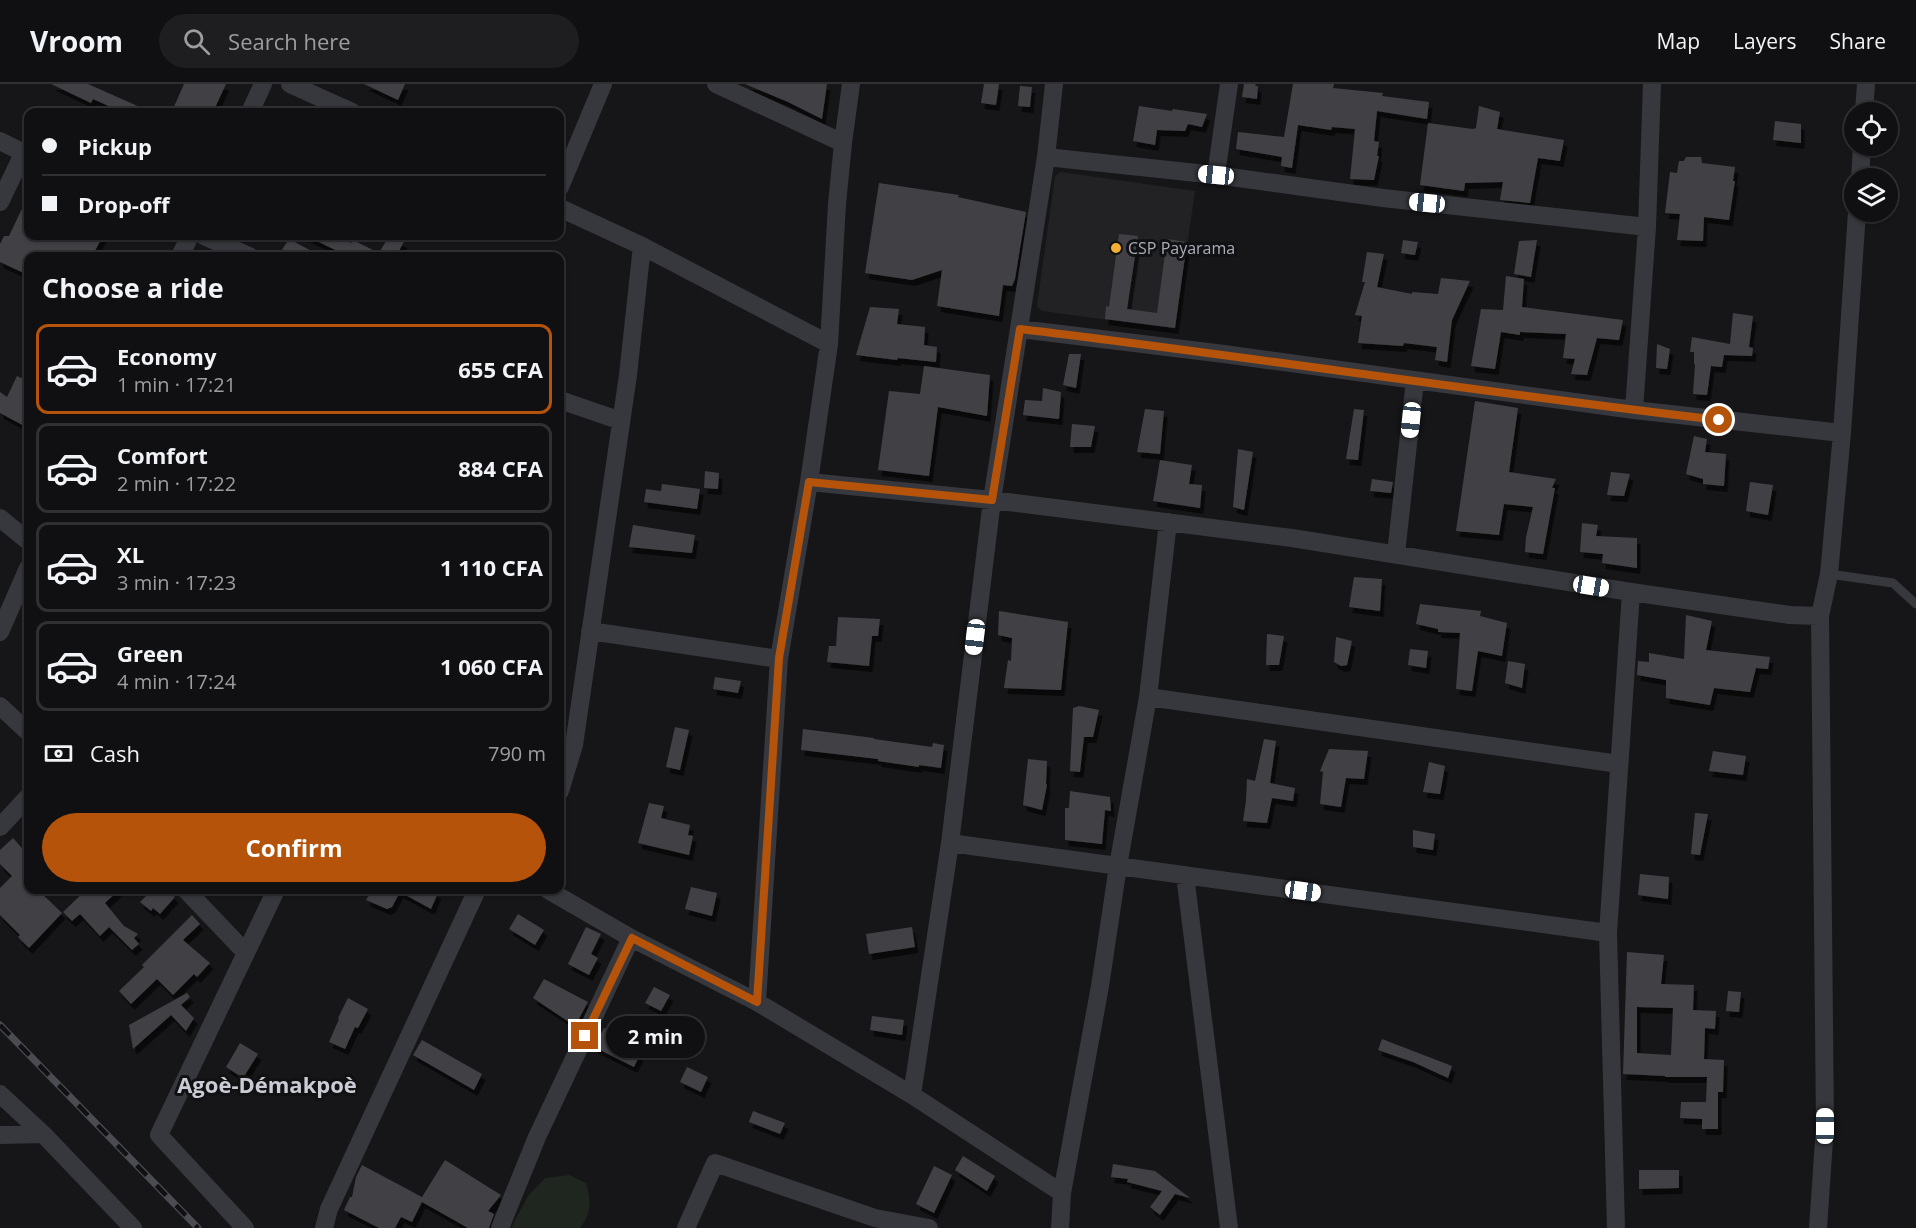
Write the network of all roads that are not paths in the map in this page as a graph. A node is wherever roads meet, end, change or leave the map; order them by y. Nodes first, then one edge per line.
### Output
1 (263, 84) edge
2 (290, 84) edge
3 (603, 84) edge
4 (716, 84) edge
5 (851, 84) edge
6 (1053, 84) edge
7 (1229, 84) edge
8 (1652, 84) edge
9 (1866, 84) edge
10 (1865, 102) edge
11 (251, 108) edge
12 (343, 108) edge
13 (0, 141) edge
14 (843, 143) junction
15 (24, 153) edge
16 (1046, 157) junction
17 (24, 158) edge
18 (1216, 175) junction
19 (564, 177) edge
20 (0, 202) edge
21 (564, 210) edge
22 (1856, 222) edge
23 (1647, 227) junction
24 (213, 240) edge
25 (642, 246) junction
26 (240, 252) edge
27 (1020, 329) junction
28 (829, 344) junction
29 (1416, 380) junction
30 (564, 401) edge
31 (1634, 410) junction
32 (621, 421) junction
33 (1842, 433) junction
34 (809, 482) junction
35 (992, 500) junction
36 (0, 519) edge
37 (1168, 522) junction
38 (24, 538) edge
39 (1396, 554) junction
40 (1829, 574) junction
41 (24, 577) edge
42 (1631, 592) junction
43 (1916, 604) edge
44 (1820, 616) junction
45 (590, 631) junction
46 (0, 632) edge
47 (779, 658) junction
48 (1148, 698) junction
49 (0, 706) edge
50 (24, 728) edge
51 (1619, 764) junction
52 (564, 778) edge
53 (24, 801) edge
54 (0, 827) edge
55 (950, 843) junction
56 (1118, 866) junction
57 (1185, 875) junction
58 (190, 894) edge
59 (274, 894) edge
60 (475, 894) edge
61 (555, 894) edge
62 (1608, 933) junction
63 (632, 938) junction
64 (246, 952) junction
65 (757, 1002) junction
66 (0, 1094) edge
67 (912, 1095) junction
68 (43, 1134) junction
69 (0, 1135) edge
70 (1062, 1193) junction
71 (875, 1223) edge
72 (133, 1228) edge
73 (245, 1228) edge
74 (324, 1228) edge
75 (500, 1228) edge
76 (686, 1228) edge
77 (929, 1228) edge
78 (1060, 1228) edge
79 (1229, 1228) edge
80 (1616, 1228) edge
81 (1818, 1228) edge

1 - 11 street
2 - 12 street
3 - 19 street
4 - 14 street
5 - 14 street
6 - 16 street
7 - 18 street
8 - 23 street
9 - 10 street
13 - 15 street
14 - 28 street
16 - 18 street
16 - 27 street
17 - 20 street
18 - 23 street
21 - 25 street
22 - 33 street
23 - 31 street
24 - 26 street
25 - 28 street
25 - 32 street
27 - 29 street
27 - 35 street
28 - 34 street
29 - 31 street
29 - 39 street
30 - 32 street
31 - 33 street
32 - 45 street
33 - 40 street
34 - 35 street
34 - 47 street
35 - 37 street
35 - 55 street
36 - 38 street
37 - 39 street
37 - 48 street
39 - 42 street
40 - 43 lane
40 - 44 street
41 - 46 street
42 - 44 street
42 - 51 street
44 - 81 street
45 - 47 street
45 - 52 street
47 - 65 street
48 - 51 street
48 - 56 street
49 - 50 street
51 - 62 street
53 - 54 street
55 - 56 street
55 - 67 street
56 - 57 street
56 - 70 street
57 - 62 street
57 - 79 street
58 - 64 street
59 - 64 street
60 - 74 street
61 - 63 street
62 - 80 street
63 - 65 street
63 - 75 street
64 - 73 street
65 - 67 street
66 - 68 street
67 - 70 street
68 - 69 street
68 - 72 street
70 - 78 street
71 - 76 street
71 - 77 street

